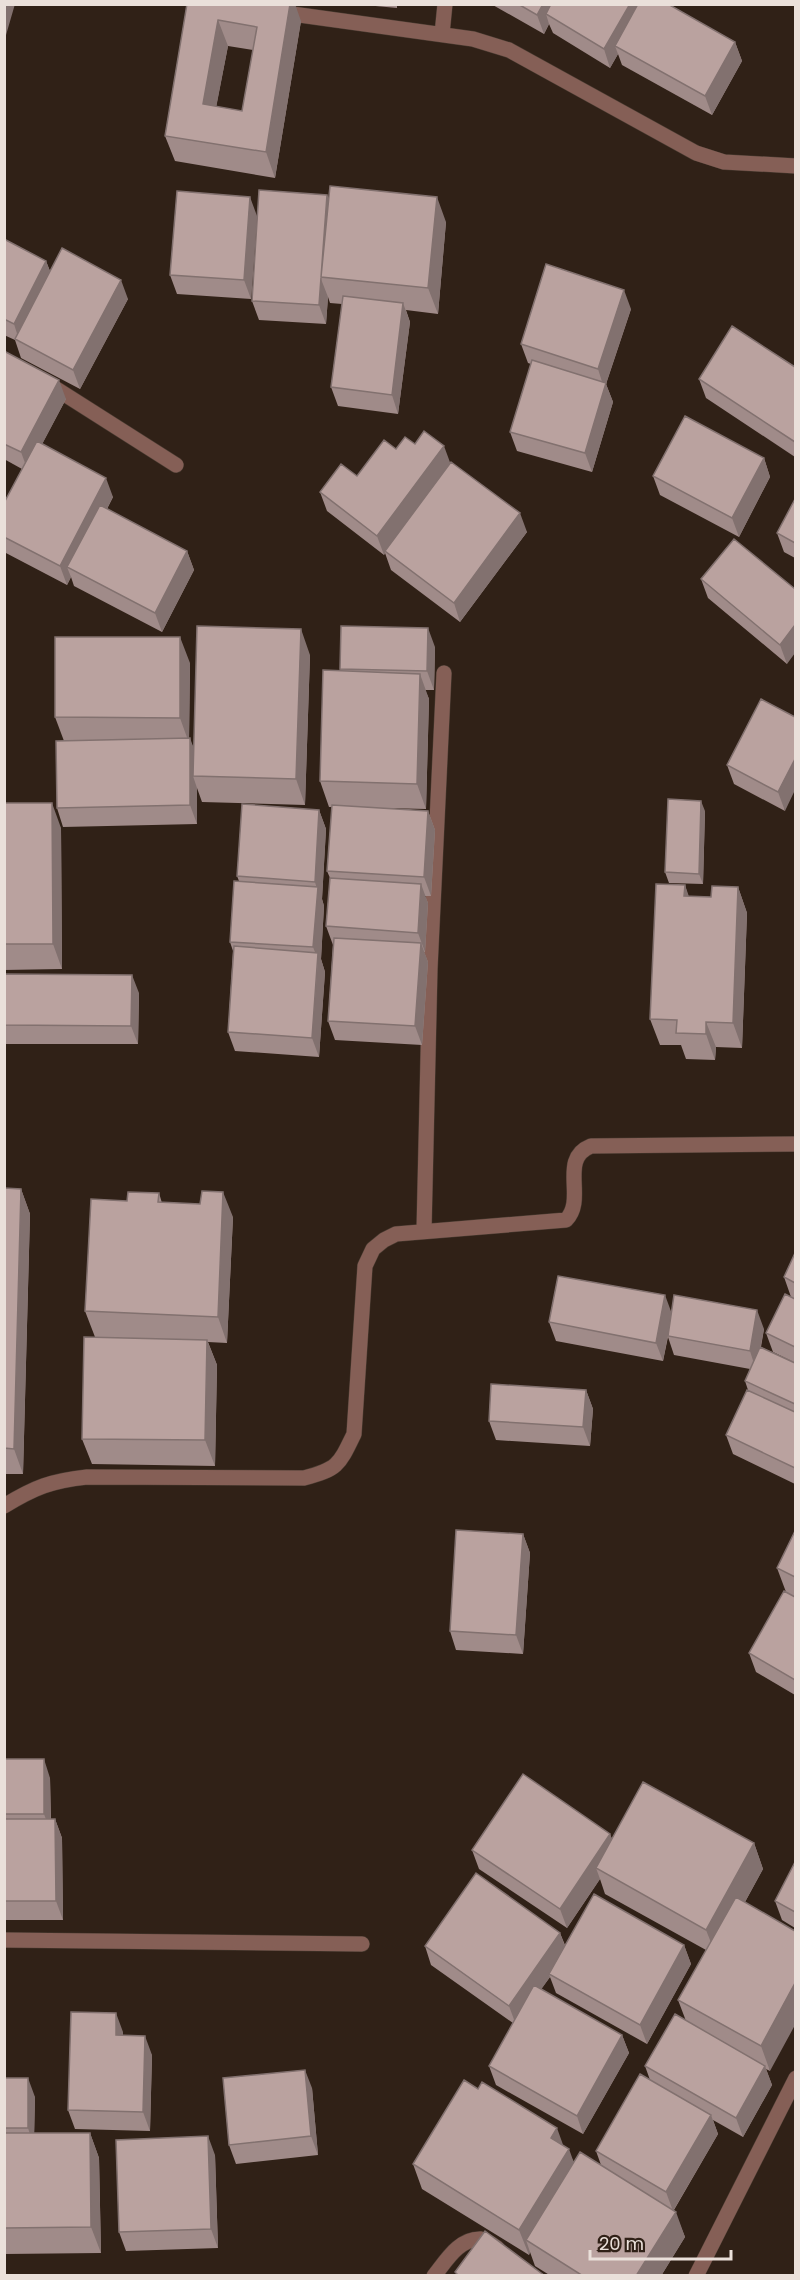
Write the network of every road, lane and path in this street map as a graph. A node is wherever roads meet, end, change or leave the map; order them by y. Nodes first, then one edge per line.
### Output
1 (445, 4) edge
2 (261, 9) edge
3 (442, 34) junction
4 (795, 166) edge
5 (37, 376) edge
6 (176, 465) dead end
7 (444, 673) dead end
8 (795, 1144) edge
9 (424, 1231) junction
10 (4, 1506) edge
11 (4, 1940) edge
12 (362, 1944) dead end
13 (795, 2078) edge
14 (509, 2255) edge
15 (434, 2276) edge
16 (696, 2276) edge

1 - 3 street
2 - 3 street
3 - 4 street
5 - 6 street
7 - 9 street
8 - 9 street
9 - 10 street
11 - 12 street
13 - 16 street
14 - 15 street

